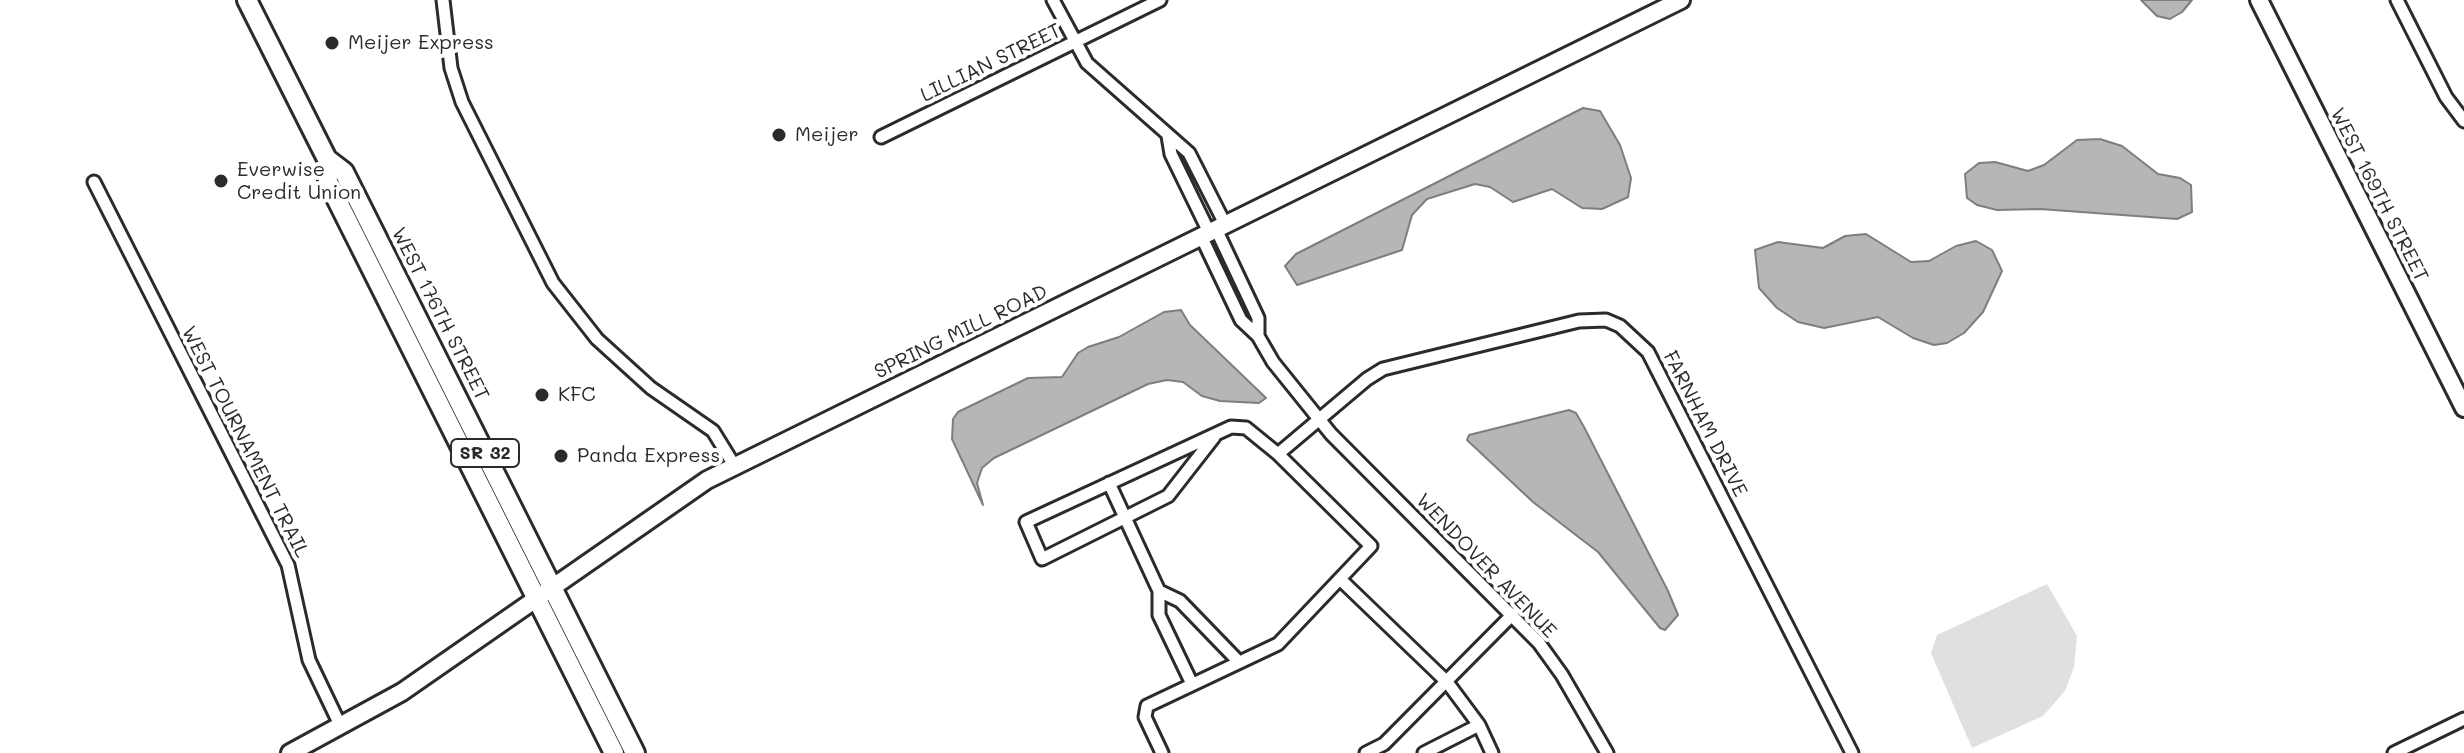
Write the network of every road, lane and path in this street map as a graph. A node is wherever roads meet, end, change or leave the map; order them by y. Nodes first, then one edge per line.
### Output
1 (443, 0) edge
2 (1053, 0) edge
3 (1160, 0) edge
4 (1681, 0) edge
5 (2259, 0) edge
6 (2397, 0) edge
7 (251, 1) edge
8 (1074, 42) junction
9 (2464, 121) edge
10 (1168, 136) junction
11 (881, 137) dead end
12 (327, 159) junction
13 (94, 182) dead end
14 (1213, 230) junction
15 (2464, 408) edge
16 (1318, 420) junction
17 (1214, 437) junction
18 (1278, 454) junction
19 (734, 465) junction
20 (1109, 483) junction
21 (1125, 517) junction
22 (1341, 580) junction
23 (552, 587) junction
24 (1159, 591) junction
25 (537, 598) junction
26 (1513, 614) junction
27 (1239, 662) junction
28 (1447, 682) junction
29 (1192, 684) junction
30 (2464, 719) edge
31 (1479, 725) junction
32 (341, 727) junction
33 (290, 753) edge
34 (614, 753) edge
35 (635, 753) edge
36 (1162, 753) edge
37 (1366, 753) edge
38 (1424, 753) edge
39 (1492, 753) edge
40 (1607, 753) edge
41 (1852, 753) edge
42 (2394, 753) edge

1 - 19 street
2 - 8 street
3 - 8 street, LILLIAN STREET
4 - 14 street, SPRING MILL ROAD
5 - 15 street, WEST 169TH STREET
6 - 9 street
7 - 12 main road, WEST 176TH STREET / SR 32
8 - 10 street
8 - 11 street, LILLIAN STREET
10 - 14 street
10 - 14 street
12 - 23 main road, WEST 176TH STREET / SR 32
12 - 25 main road, WEST 176TH STREET / SR 32
13 - 32 street, WEST TOURNAMENT TRAIL
14 - 16 street, WENDOVER AVENUE
14 - 19 street, SPRING MILL ROAD
16 - 18 street
16 - 26 street, WENDOVER AVENUE
16 - 41 street, FARNHAM DRIVE
17 - 18 street
17 - 20 street
17 - 21 street
18 - 22 street
19 - 23 street, SPRING MILL ROAD
20 - 21 street
20 - 21 street
21 - 24 street
22 - 27 street
22 - 28 street
23 - 25 street, SPRING MILL ROAD
23 - 35 main road, WEST 176TH STREET / SR 32
24 - 27 street
24 - 29 street
25 - 32 street, SPRING MILL ROAD
25 - 34 main road, WEST 176TH STREET / SR 32
26 - 28 street
26 - 40 street, WENDOVER AVENUE
27 - 29 street
28 - 31 street
28 - 37 street
29 - 36 street
30 - 42 street
31 - 38 street
31 - 39 street
32 - 33 street, SPRING MILL ROAD

